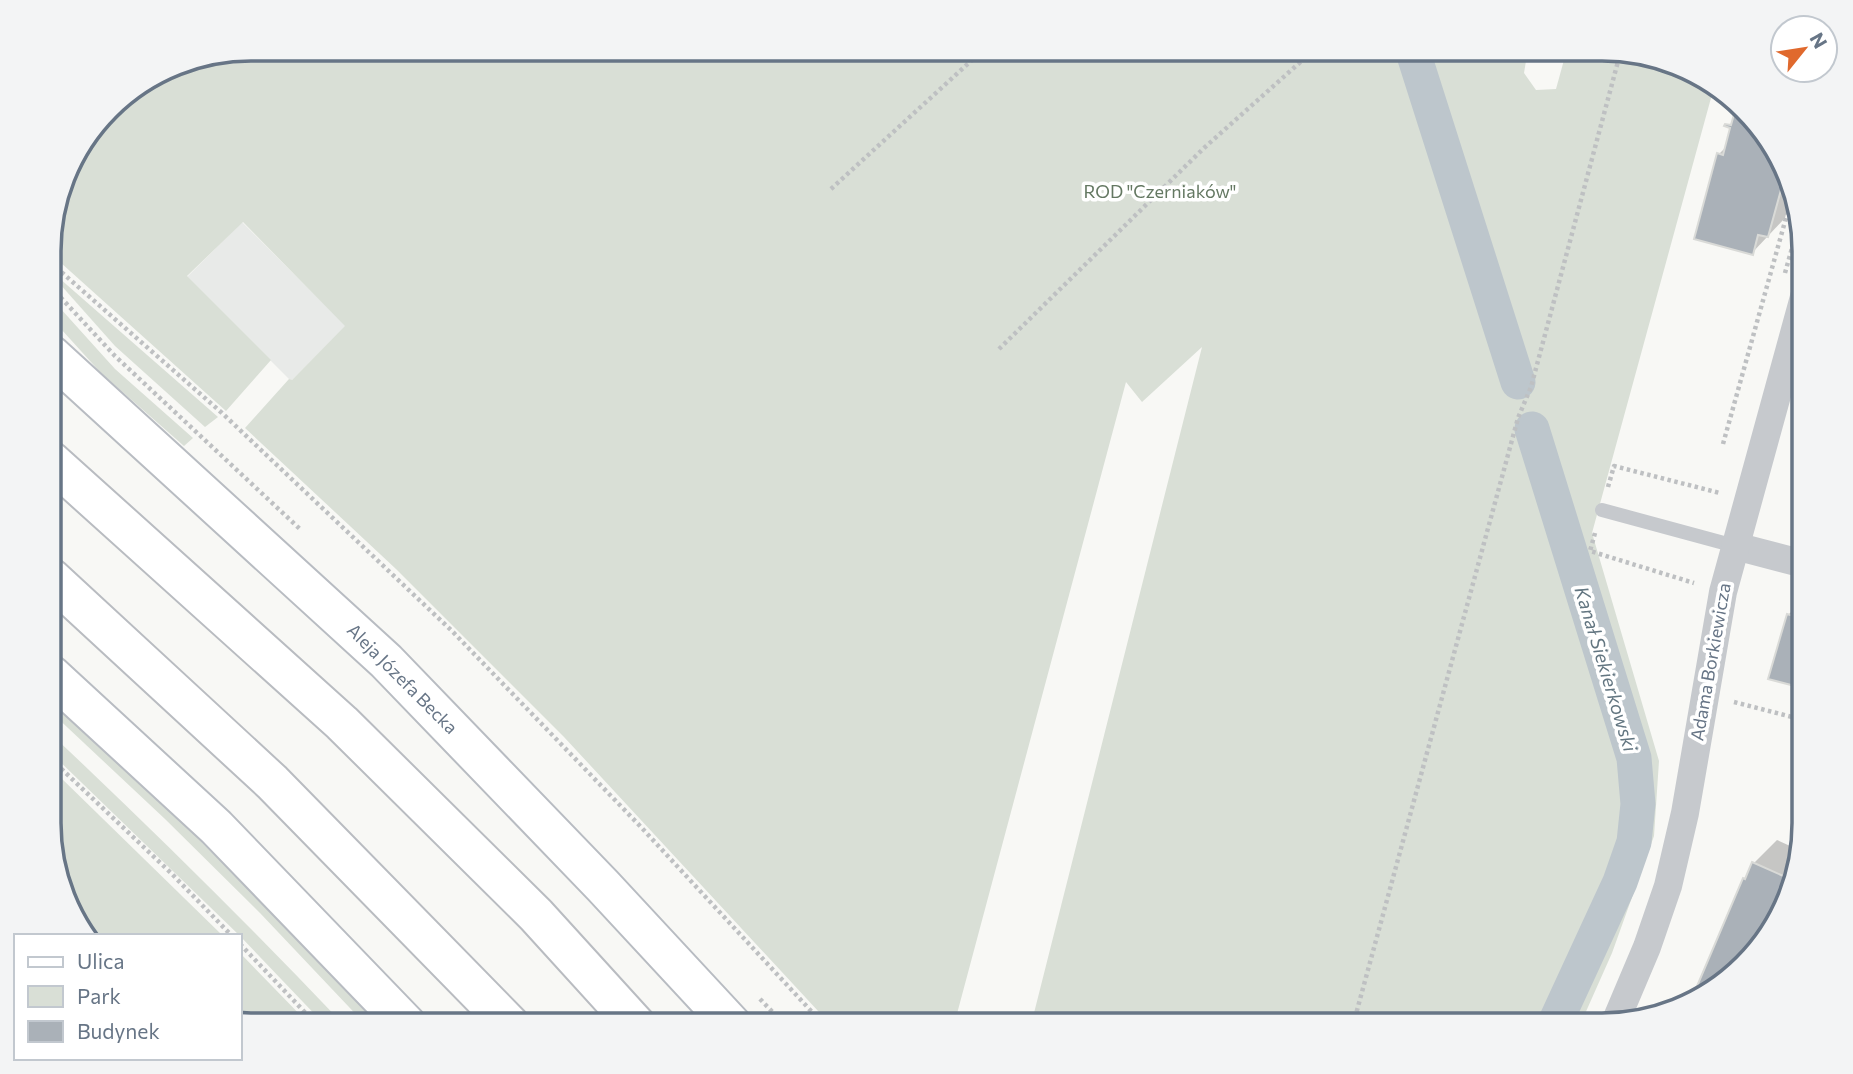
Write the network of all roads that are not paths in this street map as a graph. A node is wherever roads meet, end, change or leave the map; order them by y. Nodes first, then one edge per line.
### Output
1 (1791, 344) edge
2 (61, 364) edge
3 (61, 470) edge
4 (1602, 510) dead end
5 (1735, 546) junction
6 (1791, 561) edge
7 (61, 587) edge
8 (61, 684) edge
9 (1620, 1011) edge
10 (395, 1013) edge
11 (498, 1013) edge
12 (625, 1013) edge
13 (721, 1013) edge

1 - 5 street, Adama Borkiewicza
2 - 13 main road, Aleja Józefa Becka
3 - 12 main road
4 - 5 lane
5 - 6 street
5 - 9 street, Adama Borkiewicza
7 - 11 main road
8 - 10 main road

